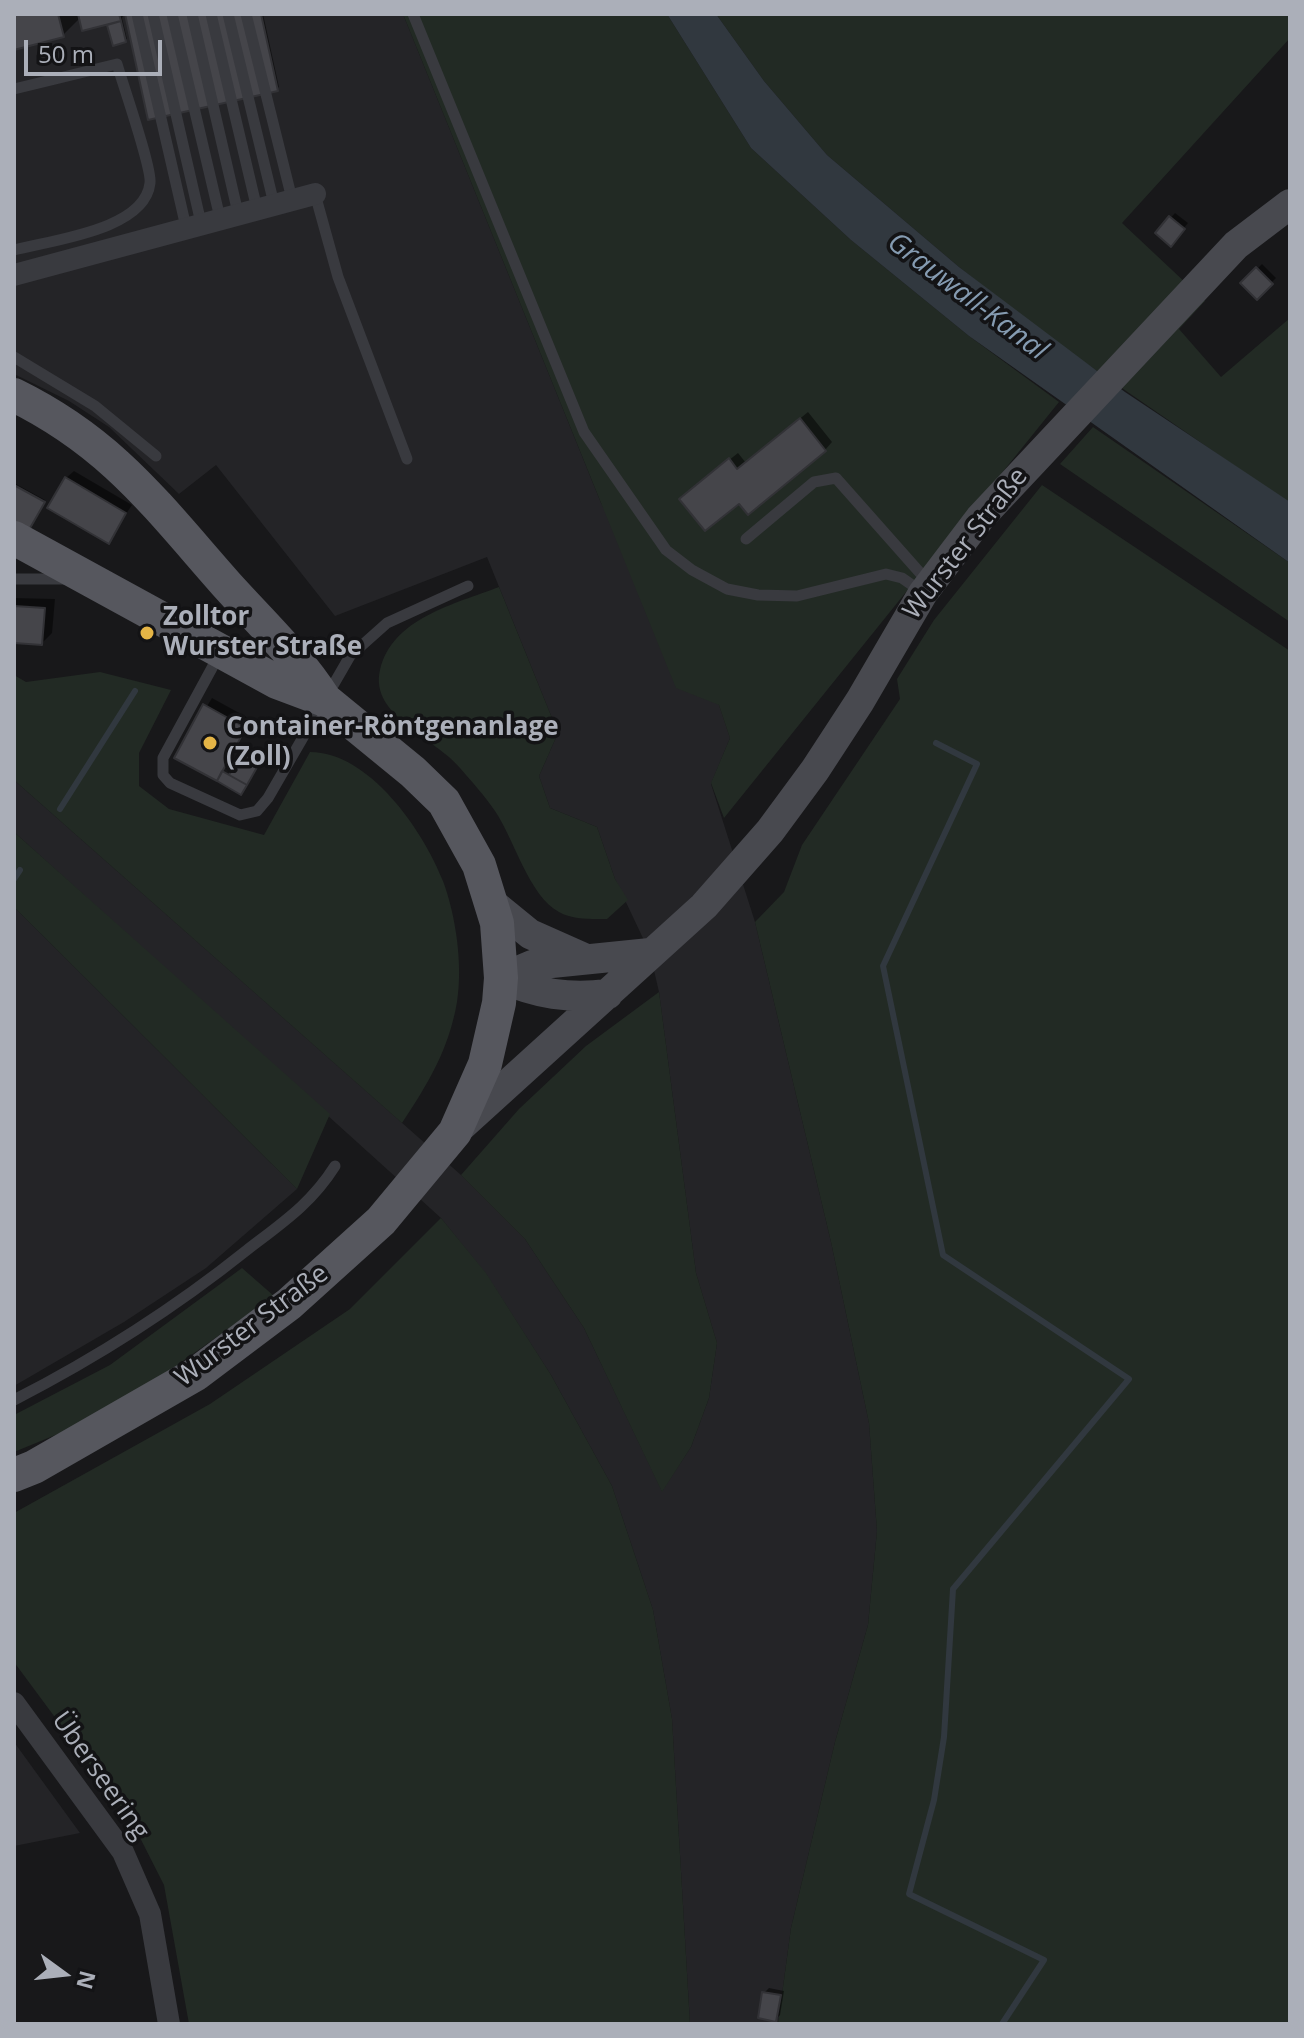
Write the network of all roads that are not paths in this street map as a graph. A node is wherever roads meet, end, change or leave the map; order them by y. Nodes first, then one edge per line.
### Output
1 (137, 14) edge
2 (153, 14) edge
3 (172, 14) edge
4 (192, 14) edge
5 (211, 14) edge
6 (228, 14) edge
7 (246, 14) edge
8 (413, 14) edge
9 (14, 89) edge
10 (315, 194) joint
11 (1290, 204) edge
12 (238, 213) junction
13 (14, 250) edge
14 (14, 275) edge
15 (14, 357) edge
16 (14, 395) edge
17 (156, 456) dead end
18 (407, 459) dead end
19 (14, 538) edge
20 (746, 539) dead end
21 (92, 578) junction
22 (14, 579) edge
23 (468, 586) dead end
24 (927, 588) junction
25 (222, 649) junction
26 (325, 700) junction
27 (492, 903) junction
28 (650, 953) junction
29 (586, 959) junction
30 (501, 978) junction
31 (608, 994) junction
32 (455, 1132) junction
33 (335, 1166) dead end
34 (14, 1400) edge
35 (14, 1475) edge
36 (14, 1703) edge
37 (169, 2024) edge

1 - 12 lane
2 - 12 lane
3 - 12 lane
4 - 12 lane
5 - 12 lane
6 - 12 lane
7 - 12 lane
8 - 24 lane
9 - 13 lane
10 - 12 street
10 - 18 lane
11 - 24 main road, Wurster Straße
12 - 14 street
15 - 17 lane
16 - 26 main road
19 - 21 main road
20 - 24 lane
21 - 22 lane
21 - 25 main road
23 - 26 lane
24 - 28 main road, Wurster Straße
25 - 26 main road
25 - 26 lane
26 - 27 main road, Wurster Straße
27 - 29 main road
27 - 30 main road, Wurster Straße
28 - 29 main road
28 - 31 main road, Wurster Straße
29 - 30 main road
30 - 31 main road
30 - 32 main road, Wurster Straße
31 - 32 main road, Wurster Straße
32 - 35 main road, Wurster Straße
33 - 34 lane
36 - 37 street, Überseering

